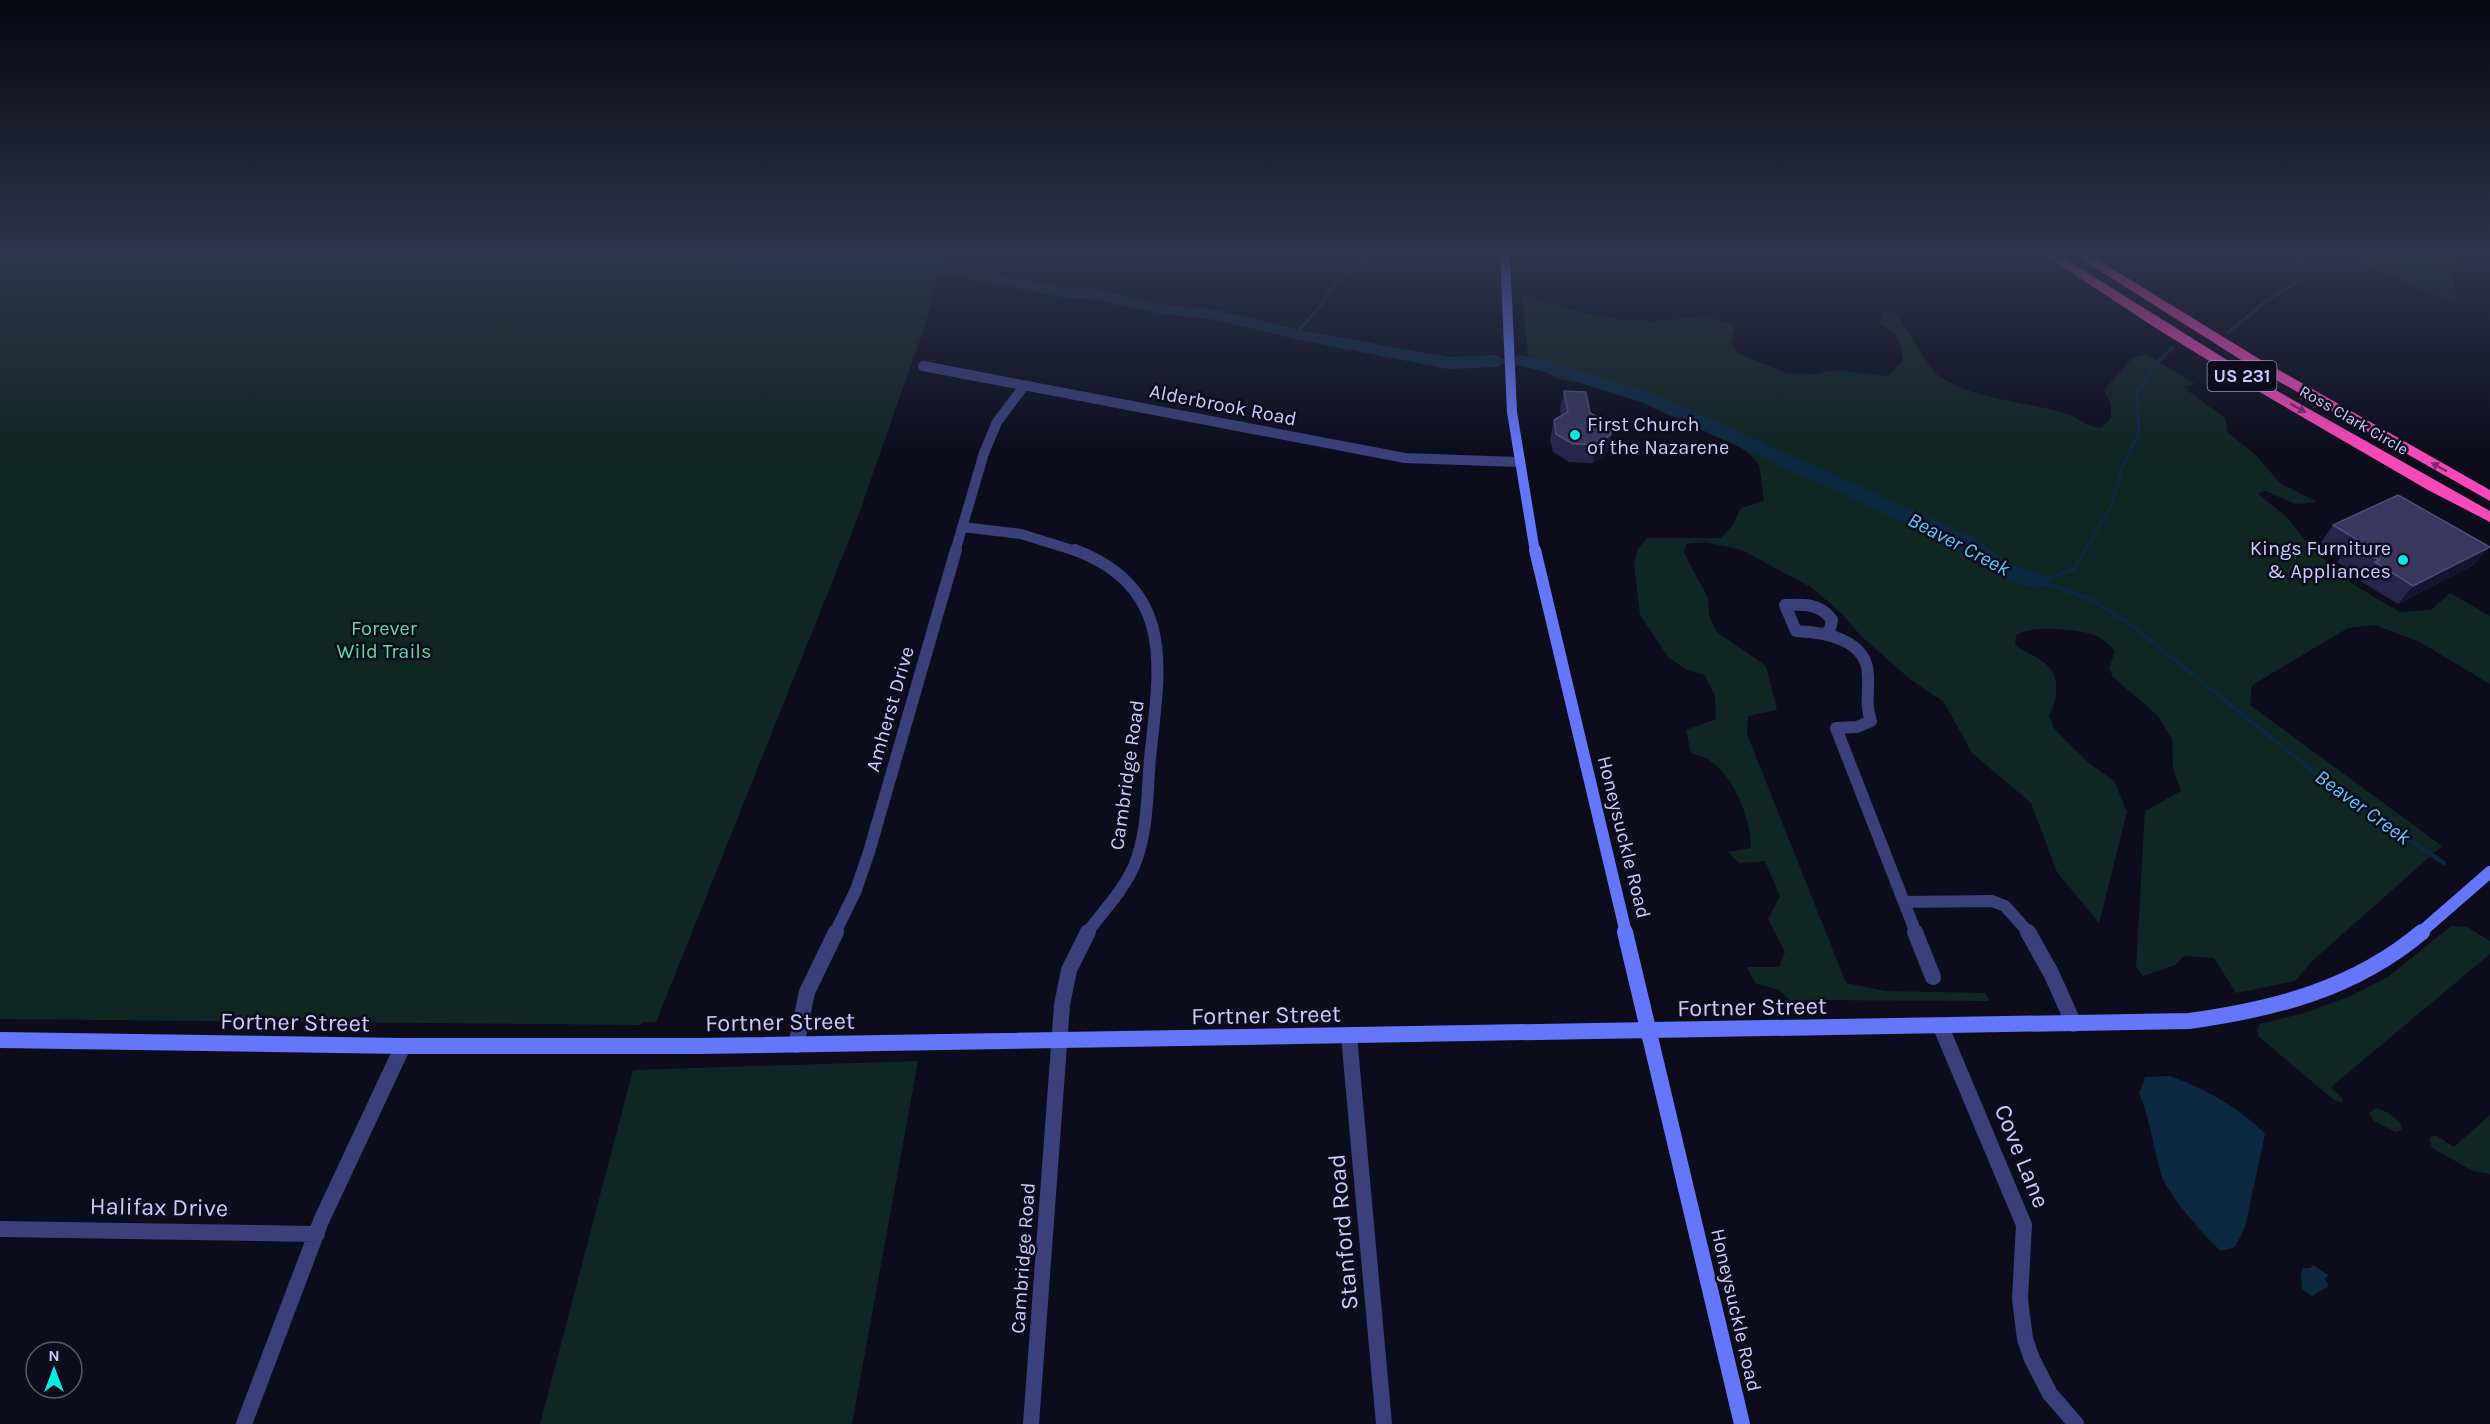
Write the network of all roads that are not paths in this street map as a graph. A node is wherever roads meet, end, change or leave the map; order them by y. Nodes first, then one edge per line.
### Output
1 (1507, 321) edge
2 (2156, 321) edge
3 (2188, 321) edge
4 (923, 366) dead end
5 (1024, 386) junction
6 (1518, 462) junction
7 (2490, 496) edge
8 (2490, 517) edge
9 (962, 527) junction
10 (1825, 634) dead end
11 (2490, 872) edge
12 (1904, 902) junction
13 (1933, 977) dead end
14 (2074, 1024) junction
15 (1941, 1027) junction
16 (1648, 1031) junction
17 (1349, 1036) junction
18 (0, 1040) edge
19 (1058, 1041) junction
20 (796, 1045) junction
21 (403, 1046) junction
22 (1, 1230) edge
23 (317, 1233) junction
24 (2061, 1417) edge
25 (244, 1424) edge
26 (1031, 1424) edge
27 (1384, 1424) edge
28 (1742, 1424) edge
29 (2076, 1424) edge

1 - 6 street, Honeysuckle Road
2 -> 8 highway, Ross Clark Circle / US 231
7 -> 3 highway, Ross Clark Circle / US 231
4 - 5 street, Alderbrook Road
5 - 6 street, Alderbrook Road
5 - 9 street, Amherst Drive
6 - 16 street, Honeysuckle Road
9 - 19 street, Cambridge Road
9 - 20 street, Amherst Drive
10 - 12 street
11 - 14 street, Fortner Street
12 - 13 street
12 - 14 street
14 - 15 street, Fortner Street
15 - 16 street, Fortner Street
15 - 24 street, Cove Lane
16 - 17 street, Fortner Street
16 - 28 street, Honeysuckle Road
17 - 19 street, Fortner Street
17 - 27 street, Stanford Road
18 - 21 street, Fortner Street
19 - 20 street, Fortner Street
19 - 26 street, Cambridge Road
20 - 21 street, Fortner Street
21 - 23 street
22 - 23 street, Halifax Drive
23 - 25 street
24 - 29 street, Cove Lane

